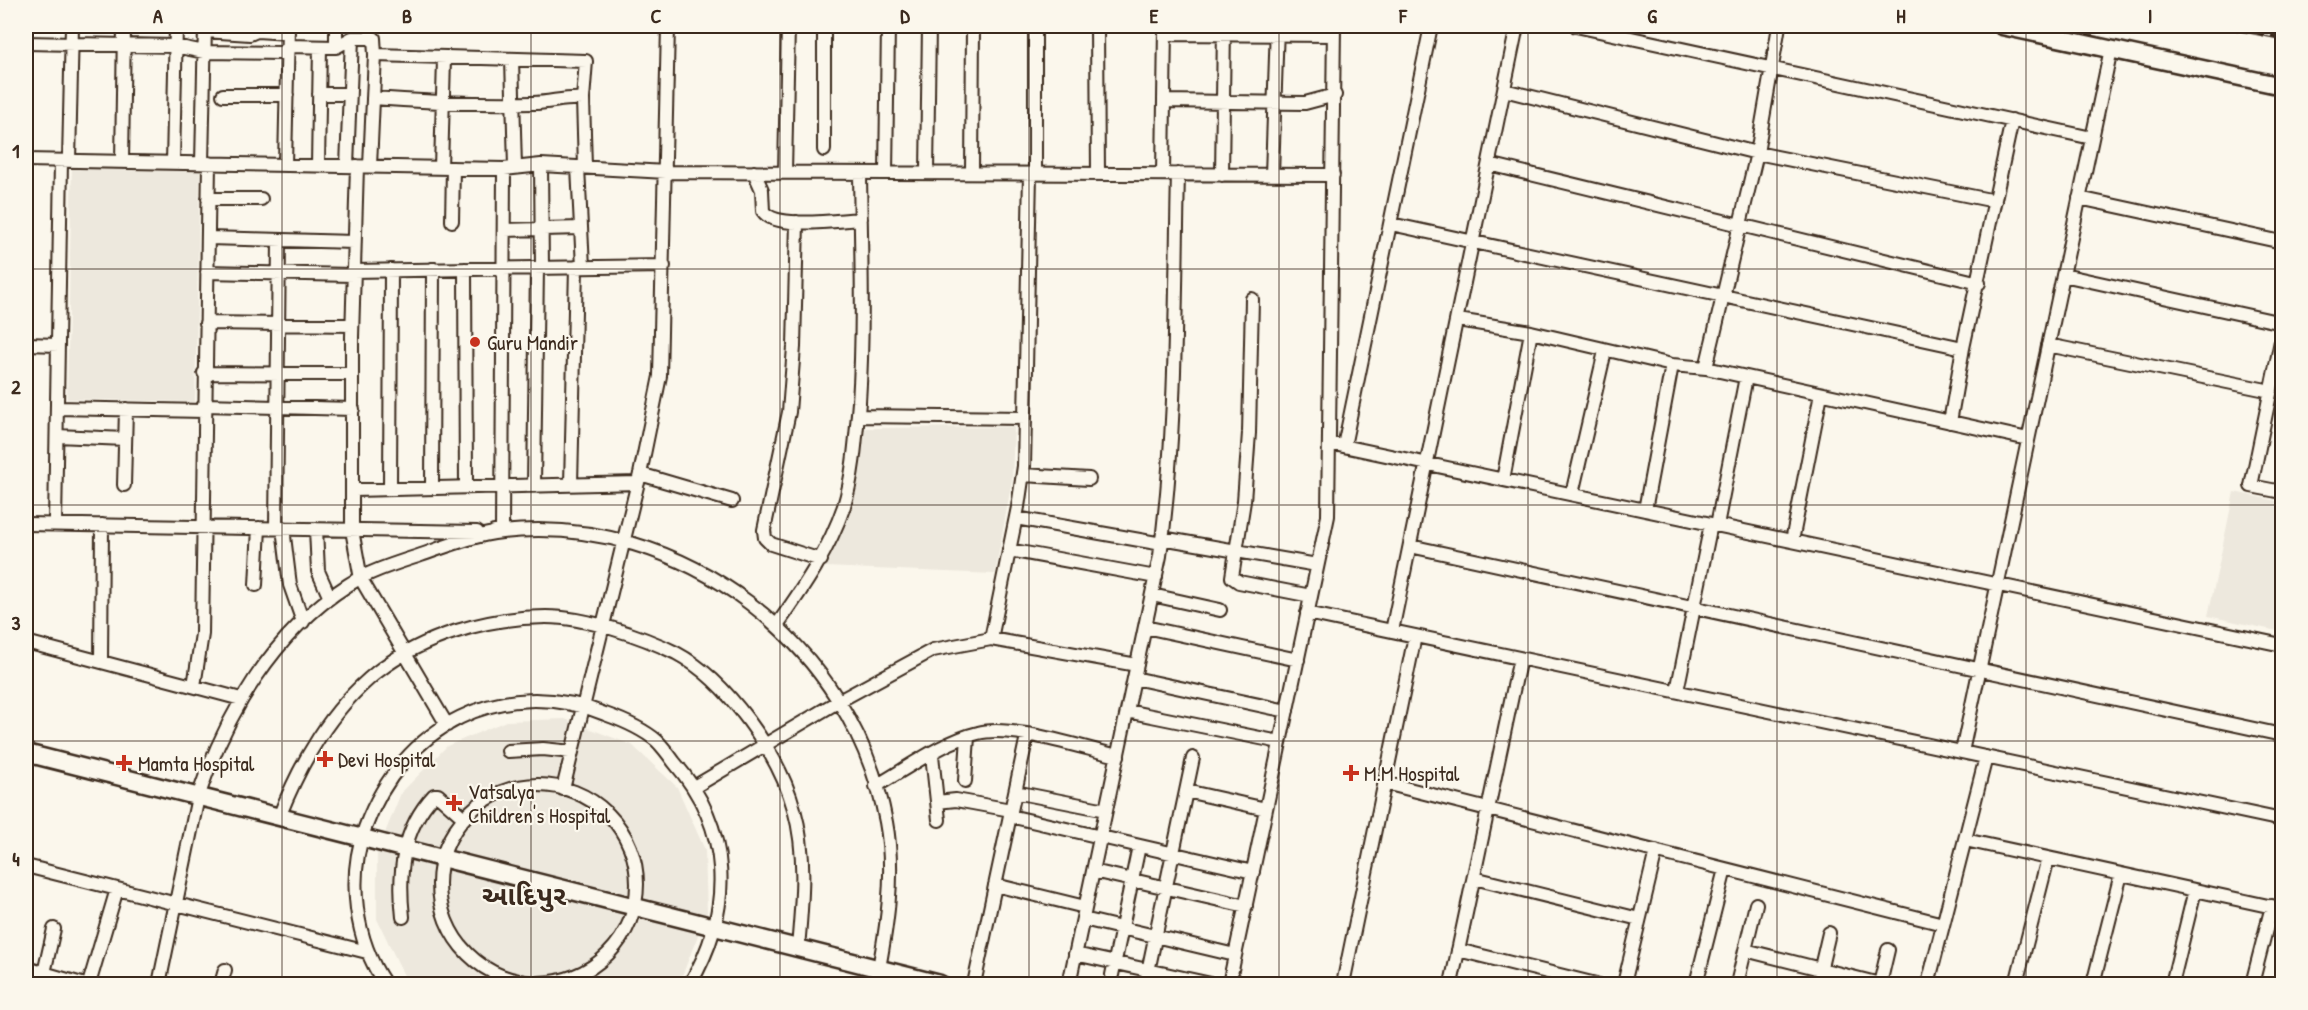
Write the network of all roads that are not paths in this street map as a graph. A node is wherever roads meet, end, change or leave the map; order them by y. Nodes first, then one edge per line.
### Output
1 (72, 26) edge
2 (124, 26) edge
3 (176, 26) edge
4 (336, 26) edge
5 (668, 26) edge
6 (788, 26) edge
7 (824, 26) edge
8 (888, 26) edge
9 (929, 26) edge
10 (973, 26) edge
11 (1035, 26) edge
12 (1097, 26) edge
13 (1431, 26) edge
14 (1517, 26) edge
15 (1576, 26) edge
16 (1779, 26) edge
17 (2002, 26) edge
18 (205, 28) edge
19 (257, 28) edge
20 (227, 29) edge
21 (288, 29) edge
22 (1165, 30) edge
23 (1224, 30) edge
24 (1334, 30) edge
25 (1278, 31) edge
26 (352, 38) junction
27 (26, 43) edge
28 (72, 44) junction
29 (124, 45) junction
30 (175, 46) junction
31 (288, 46) junction
32 (320, 46) junction
33 (336, 47) junction
34 (2110, 49) junction
35 (204, 52) junction
36 (375, 55) junction
37 (444, 58) junction
38 (512, 59) junction
39 (1770, 68) junction
40 (2283, 86) edge
41 (1504, 90) junction
42 (319, 94) junction
43 (349, 94) junction
44 (224, 95) dead end
45 (287, 95) junction
46 (1335, 95) junction
47 (373, 98) junction
48 (583, 99) junction
49 (1166, 101) junction
50 (1222, 101) junction
51 (1274, 102) junction
52 (444, 103) junction
53 (512, 103) junction
54 (2012, 120) junction
55 (2092, 138) junction
56 (824, 150) dead end
57 (1757, 153) junction
58 (26, 160) edge
59 (65, 161) junction
60 (122, 162) junction
61 (173, 163) junction
62 (206, 163) junction
63 (1489, 164) junction
64 (285, 165) junction
65 (318, 165) junction
66 (541, 165) junction
67 (352, 166) junction
68 (370, 166) junction
69 (581, 167) junction
70 (447, 168) junction
71 (509, 168) junction
72 (666, 172) junction
73 (754, 172) junction
74 (785, 172) junction
75 (860, 173) junction
76 (886, 173) junction
77 (927, 173) junction
78 (972, 173) junction
79 (1032, 174) junction
80 (1098, 174) junction
81 (1163, 174) junction
82 (1178, 174) junction
83 (1222, 175) junction
84 (1272, 175) junction
85 (1333, 175) junction
86 (2079, 198) junction
87 (208, 199) junction
88 (261, 199) dead end
89 (1995, 201) junction
90 (861, 219) junction
91 (452, 221) dead end
92 (797, 222) junction
93 (1391, 224) junction
94 (1742, 224) junction
95 (581, 228) junction
96 (542, 229) junction
97 (504, 230) junction
98 (208, 238) junction
99 (279, 240) junction
100 (354, 242) junction
101 (1474, 242) junction
102 (2283, 242) edge
103 (664, 266) junction
104 (579, 267) junction
105 (504, 268) junction
106 (540, 268) junction
107 (465, 269) junction
108 (391, 270) junction
109 (433, 270) junction
110 (207, 272) junction
111 (353, 273) junction
112 (279, 274) junction
113 (2062, 275) junction
114 (1979, 283) junction
115 (1722, 297) junction
116 (1252, 299) dead end
117 (1458, 320) junction
118 (206, 323) junction
119 (2283, 323) edge
120 (278, 324) junction
121 (352, 325) junction
122 (1531, 332) junction
123 (2283, 336) edge
124 (26, 344) edge
125 (58, 345) junction
126 (2048, 345) junction
127 (1963, 348) junction
128 (1605, 351) junction
129 (1672, 365) junction
130 (1706, 368) junction
131 (204, 373) junction
132 (278, 374) junction
133 (352, 374) junction
134 (1746, 377) junction
135 (2271, 391) junction
136 (1821, 394) junction
137 (278, 407) junction
138 (57, 408) junction
139 (204, 408) junction
140 (126, 409) junction
141 (353, 409) junction
142 (858, 416) junction
143 (1025, 418) junction
144 (1950, 422) junction
145 (57, 436) junction
146 (125, 439) junction
147 (2028, 439) junction
148 (1329, 443) junction
149 (1344, 446) junction
150 (1427, 464) junction
151 (1023, 475) junction
152 (639, 478) junction
153 (1089, 479) dead end
154 (1503, 480) junction
155 (571, 484) junction
156 (124, 485) dead end
157 (534, 485) junction
158 (501, 486) junction
159 (466, 487) junction
160 (432, 488) junction
161 (390, 489) junction
162 (354, 490) junction
163 (2283, 492) edge
164 (1572, 494) junction
165 (732, 501) dead end
166 (1645, 510) junction
167 (1016, 518) junction
168 (26, 524) edge
169 (55, 524) junction
170 (1714, 524) junction
171 (102, 525) junction
172 (202, 527) junction
173 (259, 528) junction
174 (280, 528) junction
175 (316, 529) junction
176 (352, 530) junction
177 (502, 532) junction
178 (624, 541) junction
179 (1162, 541) junction
180 (1792, 541) junction
181 (1410, 546) junction
182 (1009, 550) junction
183 (1237, 551) junction
184 (821, 560) junction
185 (1317, 565) junction
186 (1156, 577) junction
187 (361, 579) junction
188 (1997, 584) junction
189 (256, 585) dead end
190 (1152, 595) junction
191 (1311, 596) junction
192 (330, 598) junction
193 (1694, 606) junction
194 (1220, 610) dead end
195 (1307, 613) junction
196 (303, 622) junction
197 (777, 625) junction
198 (603, 626) junction
199 (1145, 627) junction
200 (1392, 631) junction
201 (1415, 636) junction
202 (991, 639) junction
203 (26, 642) edge
204 (2283, 645) edge
205 (405, 654) junction
206 (1520, 658) junction
207 (1298, 660) junction
208 (101, 662) junction
209 (1137, 665) junction
210 (1979, 667) junction
211 (1134, 678) junction
212 (194, 686) junction
213 (1677, 691) junction
214 (241, 699) junction
215 (839, 701) junction
216 (584, 705) junction
217 (1128, 711) junction
218 (1287, 711) junction
219 (447, 725) junction
220 (1028, 735) junction
221 (2283, 735) edge
222 (968, 737) junction
223 (1280, 742) junction
224 (766, 744) junction
225 (508, 751) dead end
226 (572, 752) junction
227 (1962, 752) junction
228 (26, 753) edge
229 (932, 755) junction
230 (1118, 756) junction
231 (1986, 757) junction
232 (1193, 758) dead end
233 (26, 760) edge
234 (964, 781) dead end
235 (1384, 783) junction
236 (876, 786) junction
237 (694, 787) junction
238 (563, 789) junction
239 (1186, 791) junction
240 (1016, 792) junction
241 (198, 800) junction
242 (937, 802) junction
243 (1266, 809) junction
244 (1488, 809) junction
245 (1106, 810) junction
246 (1011, 813) junction
247 (279, 817) junction
248 (464, 818) junction
249 (939, 819) dead end
250 (2283, 820) edge
251 (1100, 837) junction
252 (1965, 840) junction
253 (361, 841) junction
254 (1139, 846) junction
255 (1656, 851) junction
256 (403, 852) junction
257 (1173, 854) junction
258 (2048, 858) junction
259 (441, 862) junction
260 (26, 867) edge
261 (1725, 869) junction
262 (1093, 871) junction
263 (1253, 873) junction
264 (2121, 874) junction
265 (1474, 878) junction
266 (1132, 880) junction
267 (995, 885) junction
268 (1165, 888) junction
269 (117, 889) junction
270 (2195, 890) junction
271 (176, 904) junction
272 (1756, 904) dead end
273 (1246, 906) junction
274 (2277, 907) edge
275 (634, 910) junction
276 (1084, 913) junction
277 (403, 917) dead end
278 (1640, 919) junction
279 (1943, 924) junction
280 (1122, 928) junction
281 (54, 929) dead end
282 (715, 931) junction
283 (1829, 933) dead end
284 (1155, 936) junction
285 (798, 948) junction
286 (1458, 950) junction
287 (1745, 950) junction
288 (1888, 950) dead end
289 (367, 952) junction
290 (1075, 954) junction
291 (1236, 955) junction
292 (26, 968) edge
293 (1113, 969) junction
294 (1821, 969) junction
295 (225, 970) dead end
296 (44, 973) junction
297 (877, 976) edge
298 (1147, 976) junction
299 (1845, 980) edge
300 (61, 981) edge
301 (533, 983) edge
302 (82, 984) edge
303 (89, 984) edge
304 (159, 984) edge
305 (221, 984) edge
306 (385, 984) edge
307 (690, 984) edge
308 (914, 984) edge
309 (940, 984) edge
310 (974, 984) edge
311 (1069, 984) edge
312 (1211, 984) edge
313 (1229, 984) edge
314 (1343, 984) edge
315 (1451, 984) edge
316 (1596, 984) edge
317 (1624, 984) edge
318 (1696, 984) edge
319 (1737, 984) edge
320 (1817, 984) edge
321 (1880, 984) edge
322 (1928, 984) edge
323 (2016, 984) edge
324 (2093, 984) edge
325 (2172, 984) edge
326 (2252, 984) edge

1 - 28 street
2 - 29 street
3 - 30 street
4 - 33 street
5 - 72 street
6 - 74 street
7 - 56 street
8 - 76 street
9 - 77 street
10 - 78 street
11 - 79 street
12 - 80 street
13 - 93 street
14 - 41 street
15 - 39 street
16 - 39 street
17 - 34 main road
18 - 20 street
18 - 35 street
19 - 20 street
19 - 21 street
21 - 31 street
22 - 23 street
22 - 49 street
23 - 25 street
23 - 50 street
24 - 25 street
24 - 46 street
25 - 51 street
26 - 33 street
26 - 36 street
26 - 43 street
27 - 28 street
28 - 29 street
28 - 59 street
29 - 30 street
29 - 60 street
30 - 35 street
30 - 61 street
31 - 32 street
31 - 35 street
31 - 45 street
32 - 33 street
32 - 42 street
34 - 40 main road
34 - 55 street
35 - 62 street
36 - 37 street
36 - 47 street
37 - 38 street
37 - 52 street
38 - 48 street
38 - 53 street
39 - 54 street
39 - 57 street
41 - 57 street
41 - 63 street
42 - 43 street
42 - 65 street
43 - 67 street
44 - 45 street
45 - 64 street
46 - 51 street
46 - 85 street
47 - 52 street
47 - 68 street
48 - 53 street
48 - 69 street
49 - 50 street
49 - 81 street
50 - 51 street
50 - 83 street
51 - 84 street
52 - 53 street
52 - 70 street
53 - 71 street
54 - 55 street
54 - 89 street
55 - 86 street
57 - 89 street
57 - 94 street
58 - 59 street
59 - 60 street
59 - 125 street
60 - 61 street
61 - 62 street
62 - 64 street
62 - 87 street
63 - 94 street
63 - 101 street
64 - 65 street
65 - 67 street
66 - 69 street
66 - 71 street
66 - 96 street
67 - 68 street
67 - 100 street
68 - 70 street
69 - 72 street
69 - 95 street
70 - 71 street
70 - 91 street
71 - 97 street
72 - 73 street
72 - 103 street
73 - 74 street
73 - 92 street
74 - 75 street
75 - 76 street
75 - 90 street
76 - 77 street
77 - 78 street
78 - 79 street
79 - 80 street
79 - 143 street
80 - 81 street
81 - 82 street
82 - 83 street
82 - 179 street
83 - 84 street
84 - 85 street
85 - 148 street
86 - 102 street
86 - 113 street
87 - 88 street
87 - 98 street
89 - 114 street
90 - 92 street
90 - 142 street
92 - 184 street
93 - 101 street
93 - 149 street
94 - 114 street
94 - 115 street
95 - 96 street
95 - 104 street
96 - 97 street
96 - 106 street
97 - 105 street
98 - 99 street
98 - 110 street
99 - 100 street
99 - 112 street
100 - 111 street
101 - 115 street
101 - 117 street
103 - 104 street
103 - 152 street
104 - 106 street
104 - 155 street
105 - 106 street
105 - 107 street
105 - 158 street
106 - 157 street
107 - 109 street
107 - 159 street
108 - 109 street
108 - 111 street
108 - 161 street
109 - 160 street
110 - 112 street
110 - 118 street
111 - 112 street
111 - 121 street
112 - 120 street
113 - 119 street
113 - 126 street
114 - 127 street
115 - 127 street
115 - 130 street
116 - 183 street
117 - 122 street
117 - 150 street
118 - 120 street
118 - 131 street
120 - 121 street
120 - 132 street
121 - 133 street
122 - 128 street
122 - 154 street
123 - 135 street
124 - 125 street
125 - 138 street
126 - 135 street
126 - 147 street
127 - 144 street
128 - 129 street
128 - 164 street
129 - 130 street
129 - 166 street
130 - 134 street
131 - 132 street
131 - 139 street
132 - 133 street
132 - 137 street
133 - 141 street
134 - 136 street
134 - 170 street
135 - 163 street
136 - 144 street
136 - 180 street
137 - 139 street
137 - 141 street
137 - 174 street
138 - 140 street
138 - 145 street
139 - 140 street
139 - 172 street
140 - 146 street
141 - 162 street
142 - 143 street
142 - 184 street
143 - 151 street
144 - 147 street
145 - 146 street
145 - 169 street
146 - 156 street
147 - 188 street
148 - 149 street
148 - 185 street
149 - 150 street
150 - 154 street
150 - 181 street
151 - 153 street
151 - 167 street
152 - 155 street
152 - 165 street
152 - 178 street
154 - 164 street
155 - 157 street
157 - 158 street
158 - 159 street
158 - 177 street
159 - 160 street
160 - 161 street
161 - 162 street
162 - 176 street
164 - 166 street
166 - 170 street
167 - 179 street
167 - 182 street
168 - 169 street
169 - 171 street
170 - 180 street
170 - 193 street
171 - 172 street
171 - 208 street
172 - 173 street
172 - 212 street
173 - 174 street
173 - 189 street
174 - 175 street
174 - 196 street
175 - 176 street
175 - 192 street
176 - 177 street
176 - 187 street
177 - 178 street
177 - 187 street
178 - 197 street
178 - 198 street
179 - 183 street
179 - 186 street
180 - 188 street
181 - 193 street
181 - 200 street
182 - 186 street
182 - 202 street
183 - 185 street
183 - 191 street
184 - 197 street
185 - 191 street
186 - 190 street
187 - 192 street
187 - 205 street
188 - 204 street
188 - 210 street
190 - 194 street
190 - 199 street
191 - 195 street
192 - 196 street
193 - 210 street
193 - 213 street
195 - 200 street
195 - 207 street
196 - 214 street
197 - 215 street
198 - 205 street
198 - 216 street
198 - 224 street
199 - 207 street
199 - 209 street
200 - 201 street
201 - 206 street
201 - 235 street
202 - 209 street
202 - 215 street
203 - 208 street
205 - 219 street
205 - 247 street
206 - 213 street
206 - 244 street
207 - 218 street
208 - 212 street
209 - 211 street
210 - 221 street
210 - 227 street
211 - 217 street
211 - 218 street
212 - 214 street
213 - 227 street
214 - 241 street
215 - 224 street
215 - 236 street
216 - 219 street
216 - 226 street
216 - 237 street
217 - 223 street
217 - 230 street
218 - 223 street
219 - 253 street
220 - 222 street
220 - 230 street
220 - 240 street
222 - 229 street
222 - 234 street
223 - 243 street
224 - 237 street
224 - 285 street
225 - 226 street
226 - 238 street
227 - 231 street
228 - 241 main road
229 - 236 street
229 - 242 street
230 - 245 street
231 - 250 street
231 - 252 street
232 - 239 street
233 - 241 main road
235 - 244 street
235 - 314 street
236 - 297 street
237 - 282 street
238 - 248 street
238 - 275 street
239 - 243 street
239 - 257 street
240 - 245 street
240 - 246 street
241 - 247 main road
241 - 253 main road
241 - 271 street
242 - 246 street
242 - 249 street
243 - 263 street
244 - 255 street
244 - 265 street
245 - 251 street
246 - 251 street
246 - 267 street
247 - 253 main road
248 - 256 street
248 - 259 street
251 - 254 street
251 - 262 street
252 - 258 street
252 - 279 street
253 - 256 main road
253 - 289 street
254 - 257 street
254 - 266 street
255 - 261 street
255 - 278 street
256 - 259 main road
256 - 277 street
257 - 263 street
257 - 268 street
258 - 264 street
258 - 323 street
259 - 275 main road
259 - 301 street
260 - 269 street
261 - 279 street
261 - 318 street
262 - 266 street
262 - 276 street
263 - 273 street
264 - 270 street
264 - 324 street
265 - 278 street
265 - 286 street
266 - 268 street
266 - 280 street
267 - 276 street
267 - 310 street
268 - 273 street
268 - 284 street
269 - 271 street
269 - 303 street
270 - 274 street
270 - 325 street
271 - 289 street
271 - 304 street
272 - 287 street
273 - 291 street
274 - 326 street
275 - 282 main road
275 - 301 street
276 - 280 street
276 - 290 street
278 - 317 street
279 - 322 street
280 - 284 street
280 - 293 street
281 - 296 street
282 - 285 main road
282 - 297 main road
282 - 307 street
283 - 294 street
284 - 291 street
284 - 298 street
285 - 297 main road
286 - 315 street
286 - 316 street
287 - 294 street
287 - 319 street
288 - 321 street
289 - 306 street
290 - 293 street
290 - 311 street
291 - 313 street
292 - 296 street
293 - 298 street
294 - 299 street
294 - 320 street
295 - 305 street
296 - 300 street
297 - 308 main road
297 - 309 main road
298 - 312 street
299 - 321 street
300 - 302 street

